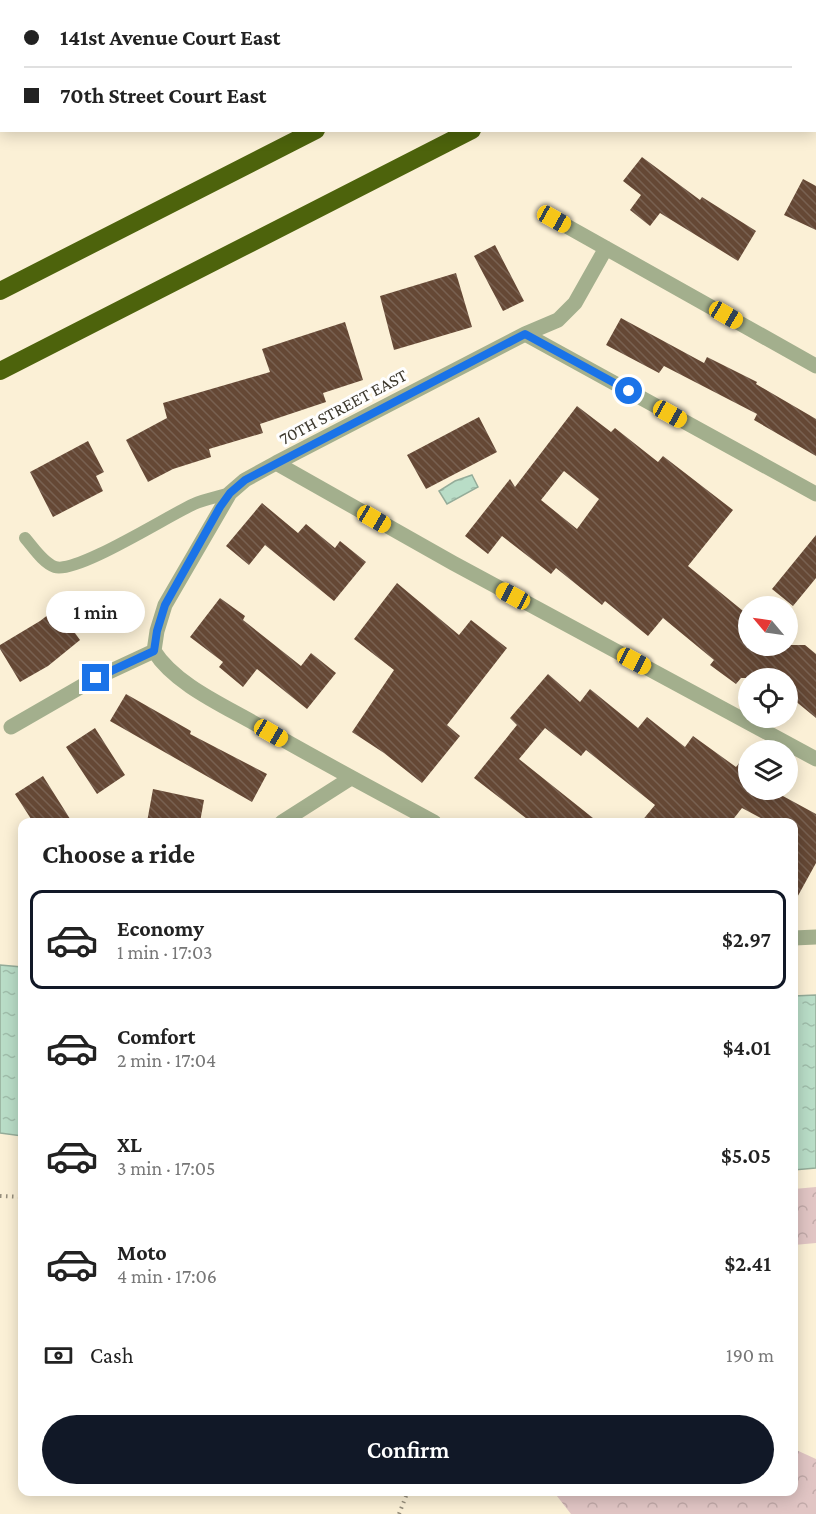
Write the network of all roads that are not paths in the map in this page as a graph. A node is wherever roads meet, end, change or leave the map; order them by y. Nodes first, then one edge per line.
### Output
1 (312, 132) edge
2 (468, 132) edge
3 (554, 219) dead end
4 (606, 248) junction
5 (0, 291) edge
6 (525, 334) junction
7 (816, 366) edge
8 (0, 371) edge
9 (276, 464) junction
10 (230, 493) junction
11 (816, 494) edge
12 (25, 537) dead end
13 (154, 651) junction
14 (10, 727) dead end
15 (816, 759) edge
16 (351, 778) junction
17 (288, 818) edge
18 (426, 818) edge
19 (815, 935) edge
20 (798, 937) edge

1 - 5 highway
2 - 8 highway
3 - 4 street
4 - 6 street, 70TH STREET EAST
4 - 7 street
6 - 9 street, 70TH STREET EAST
6 - 11 street
9 - 10 street, 70TH STREET EAST
9 - 15 street
10 - 12 lane
10 - 13 street, 70TH STREET EAST
13 - 14 street
13 - 16 street
16 - 17 street
16 - 18 street
19 - 20 street

